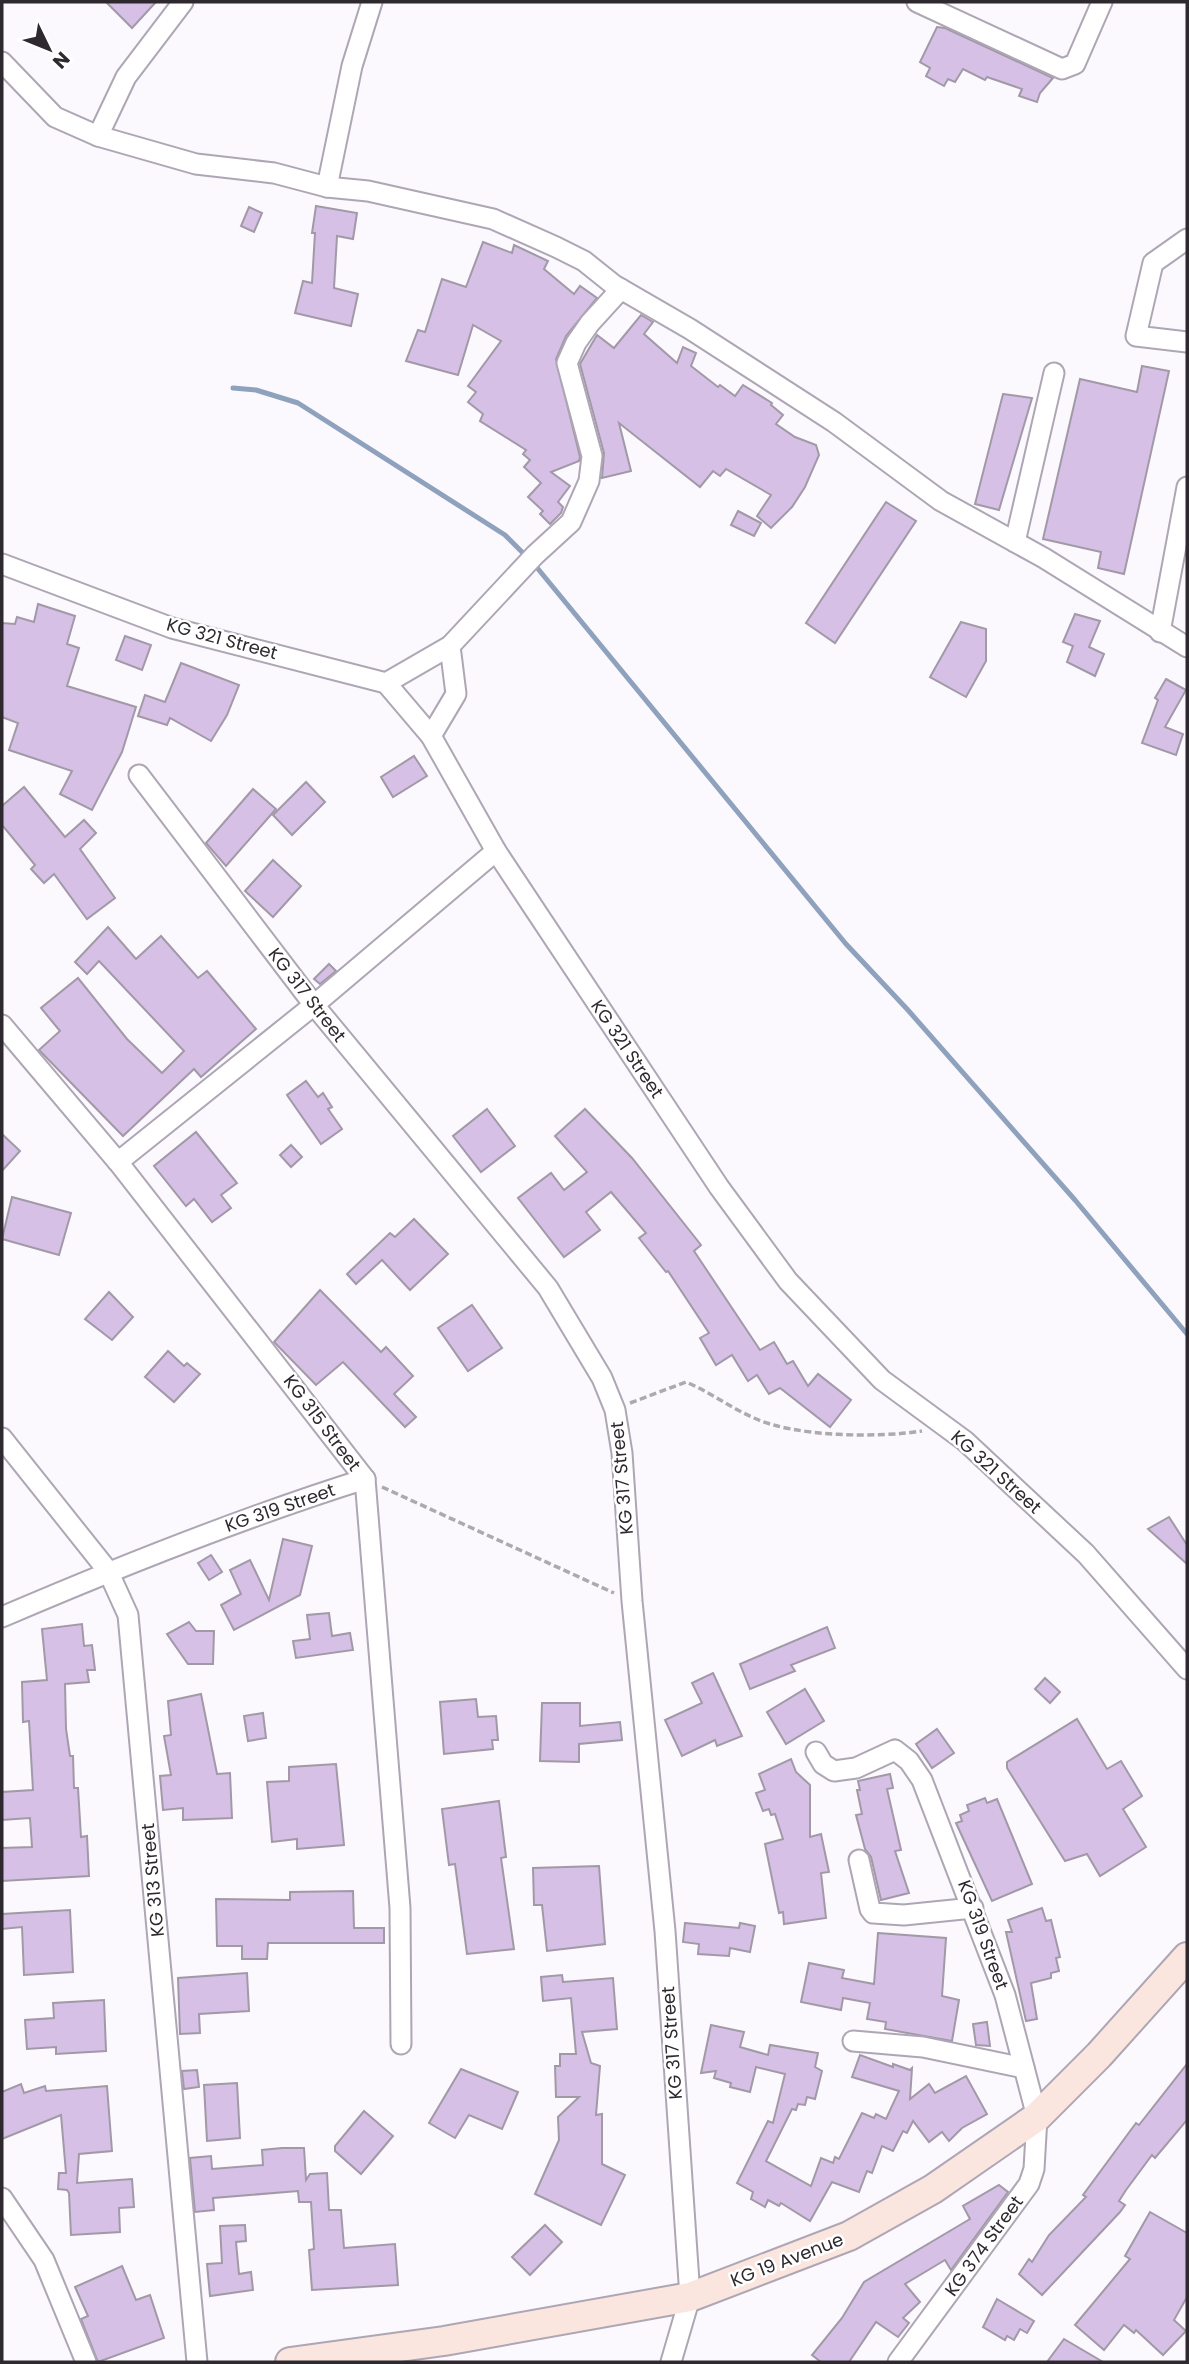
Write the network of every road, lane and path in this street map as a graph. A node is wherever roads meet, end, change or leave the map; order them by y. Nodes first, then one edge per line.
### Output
1 (183, 2) edge
2 (372, 2) edge
3 (916, 2) edge
4 (1102, 2) edge
5 (2, 62) edge
6 (98, 136) junction
7 (327, 187) junction
8 (1187, 239) edge
9 (621, 289) junction
10 (1187, 342) edge
11 (1054, 373) dead end
12 (1187, 486) edge
13 (1015, 542) junction
14 (2, 564) edge
15 (1160, 632) junction
16 (450, 646) junction
17 (1187, 647) edge
18 (386, 683) junction
19 (431, 736) junction
20 (139, 775) dead end
21 (496, 851) junction
22 (314, 1005) junction
23 (2, 1025) edge
24 (118, 1162) junction
25 (615, 1410) junction
26 (944, 1427) junction
27 (2, 1438) edge
28 (365, 1479) junction
29 (108, 1571) junction
30 (632, 1601) junction
31 (2, 1617) edge
32 (1187, 1669) edge
33 (816, 1752) dead end
34 (859, 1860) dead end
35 (973, 1908) junction
36 (1187, 1957) edge
37 (853, 2041) dead end
38 (401, 2044) dead end
39 (1024, 2068) junction
40 (1037, 2117) junction
41 (2, 2198) edge
42 (690, 2297) junction
43 (436, 2351) edge
44 (86, 2362) edge
45 (197, 2362) edge
46 (290, 2362) edge
47 (671, 2362) edge
48 (898, 2362) edge

1 - 6 street
2 - 7 street
3 - 4 street
5 - 6 street
6 - 7 street
7 - 9 street
8 - 10 street
9 - 13 street
9 - 16 street
11 - 13 street
12 - 15 street
13 - 15 street
14 - 18 street, KG 321 Street
15 - 17 street
16 - 18 street
16 - 19 street
18 - 19 street, KG 321 Street
19 - 21 street, KG 321 Street
20 - 22 street, KG 317 Street
21 - 22 street
21 - 26 street, KG 321 Street
22 - 24 street
22 - 25 street, KG 317 Street
23 - 24 street, KG 315 Street
24 - 28 street, KG 315 Street
25 - 26 path
25 - 30 street, KG 317 Street
26 - 32 street, KG 321 Street
27 - 29 street, KG 313 Street
28 - 29 street, KG 319 Street
28 - 30 path
28 - 38 street, KG 315 Street
29 - 31 street, KG 319 Street
29 - 45 street, KG 313 Street
30 - 42 street, KG 317 Street
33 - 35 street, KG 319 Street
34 - 35 street
35 - 39 street, KG 319 Street
36 - 40 main road, KG 19 Avenue
37 - 39 street
39 - 40 street, KG 319 Street
40 - 42 main road, KG 19 Avenue
40 - 48 street, KG 374 Street
41 - 44 street
42 - 43 main road, KG 19 Avenue
42 - 47 street
43 - 46 main road, KG 19 Avenue

